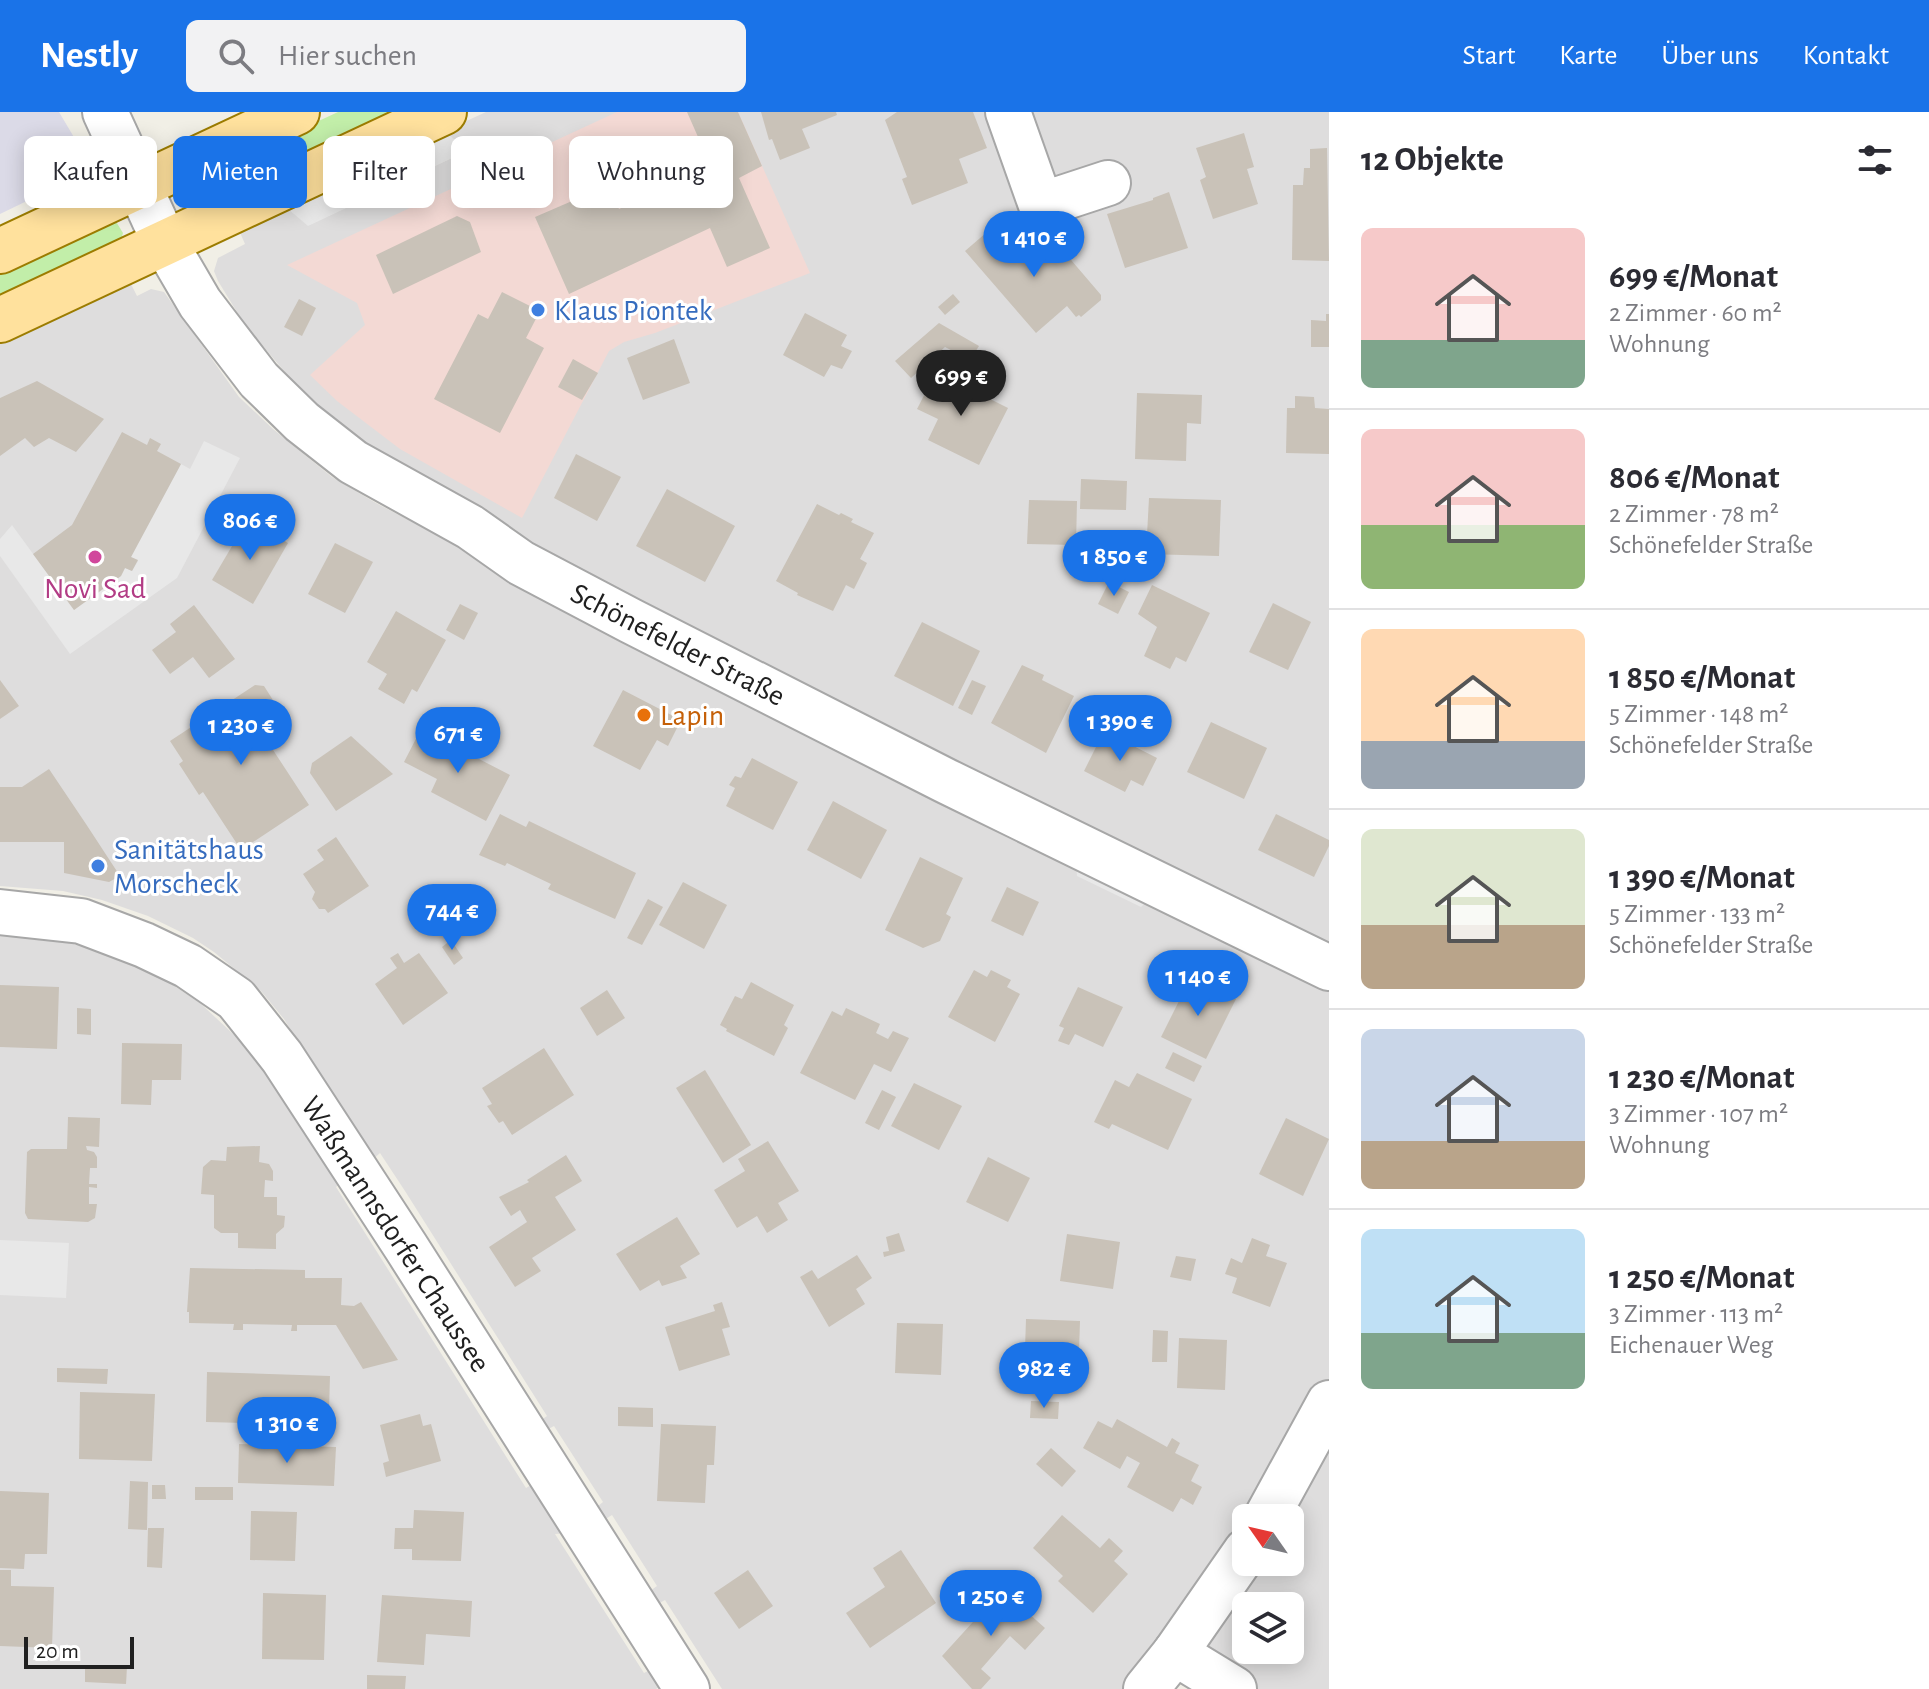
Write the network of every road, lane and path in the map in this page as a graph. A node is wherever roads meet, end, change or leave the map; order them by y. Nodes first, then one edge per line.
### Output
1 (105, 112) edge
2 (297, 112) edge
3 (444, 112) edge
4 (1008, 112) edge
5 (116, 136) edge
6 (157, 178) edge
7 (1108, 183) dead end
8 (93, 208) edge
9 (150, 208) edge
10 (165, 243) junction
11 (0, 251) edge
12 (0, 320) edge
13 (0, 912) edge
14 (1329, 968) edge
15 (1329, 1403) edge
16 (1274, 1504) edge
17 (1232, 1571) edge
18 (1175, 1653) junction
19 (687, 1689) edge
20 (1146, 1689) edge
21 (1234, 1689) edge

1 - 5 street, Schönefelder Straße
2 - 6 main road
3 - 10 main road
4 - 7 street
8 - 11 main road
9 - 10 street, Schönefelder Straße
10 - 12 main road
10 - 14 street, Schönefelder Straße
13 - 19 street, Waßmannsdorfer Chaussee
15 - 16 street
17 - 18 street
18 - 20 street
18 - 21 street

